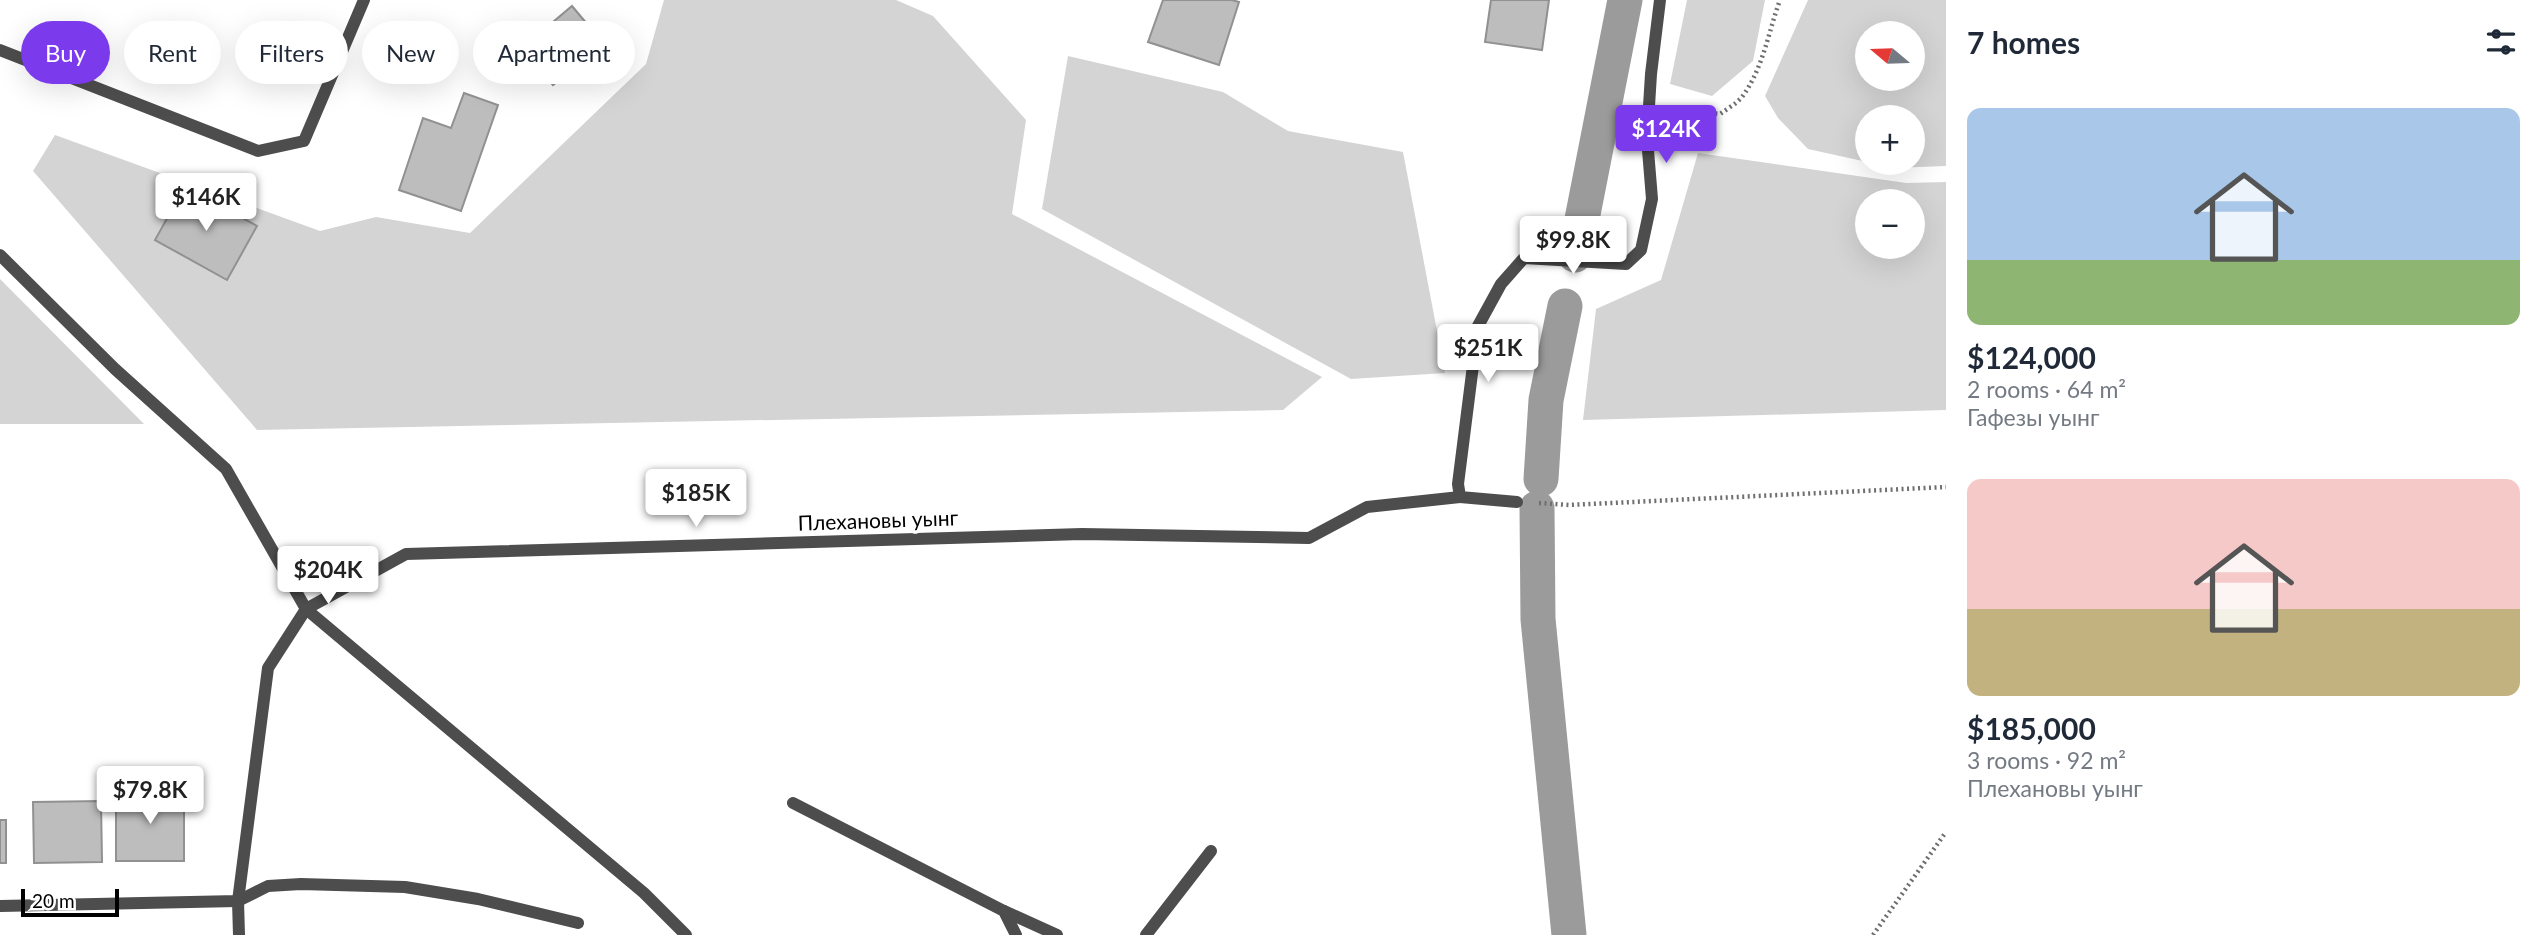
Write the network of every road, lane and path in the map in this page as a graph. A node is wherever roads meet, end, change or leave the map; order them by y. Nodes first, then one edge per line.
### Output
1 (364, 0) edge
2 (1660, 0) edge
3 (1780, 0) edge
4 (0, 50) edge
5 (1647, 138) junction
6 (0, 255) edge
7 (1946, 487) edge
8 (1460, 496) junction
9 (1517, 502) joint
10 (306, 609) junction
11 (793, 803) dead end
12 (1946, 832) edge
13 (1212, 850) dead end
14 (238, 901) junction
15 (0, 906) edge
16 (1004, 911) junction
17 (578, 923) dead end
18 (239, 935) edge
19 (686, 935) edge
20 (1016, 935) edge
21 (1057, 935) edge
22 (1146, 935) edge
23 (1873, 935) edge

1 - 4 street
2 - 5 street
3 - 5 path
5 - 8 street
6 - 10 street
7 - 9 path
8 - 9 street, Плехановы уынг
8 - 10 street, Плехановы уынг
10 - 14 street, Плехановы уынг
10 - 19 street
11 - 16 street
12 - 23 path
13 - 22 street
14 - 15 street
14 - 17 street
14 - 18 street, Плехановы уынг
16 - 20 street
16 - 21 street

